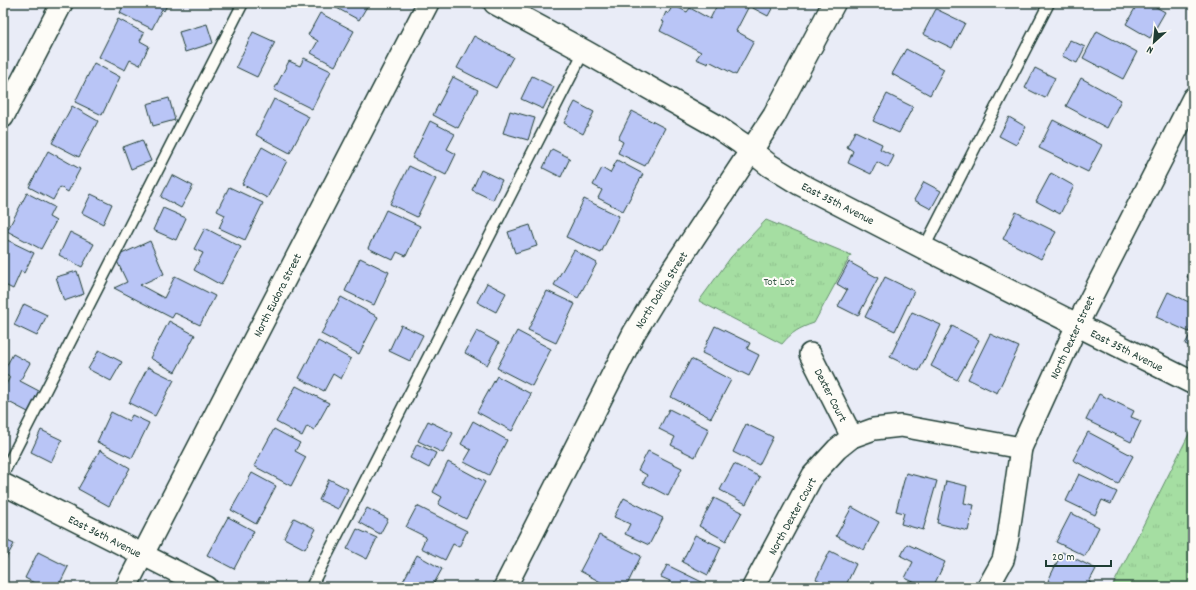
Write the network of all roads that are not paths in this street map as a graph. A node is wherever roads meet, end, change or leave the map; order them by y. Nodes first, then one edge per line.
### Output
1 (62, 3) edge
2 (243, 3) edge
3 (428, 3) edge
4 (495, 3) edge
5 (834, 3) edge
6 (1049, 3) edge
7 (584, 51) junction
8 (1193, 98) edge
9 (3, 117) edge
10 (751, 151) junction
11 (924, 248) junction
12 (1077, 325) junction
13 (810, 354) dead end
14 (1193, 383) edge
15 (852, 437) junction
16 (1021, 448) junction
17 (3, 474) edge
18 (3, 484) edge
19 (142, 554) junction
20 (126, 587) edge
21 (207, 587) edge
22 (311, 587) edge
23 (505, 587) edge
24 (753, 587) edge
25 (988, 587) edge

1 - 9 street
2 - 17 lane
3 - 19 street, North Eudora Street
4 - 7 street, East 35th Avenue
5 - 10 street, North Dahlia Street
6 - 11 lane
7 - 10 street, East 35th Avenue
7 - 22 lane
8 - 12 street, North Dexter Street
10 - 11 street, East 35th Avenue
10 - 23 street, North Dahlia Street
11 - 12 street, East 35th Avenue
12 - 14 street, East 35th Avenue
12 - 16 street, North Dexter Street
13 - 15 street, Dexter Court
15 - 16 street, North Dexter Court
15 - 24 street, North Dexter Court
16 - 25 street, North Dexter Street
18 - 19 street, East 36th Avenue
19 - 20 street, North Eudora Street
19 - 21 street, East 36th Avenue

